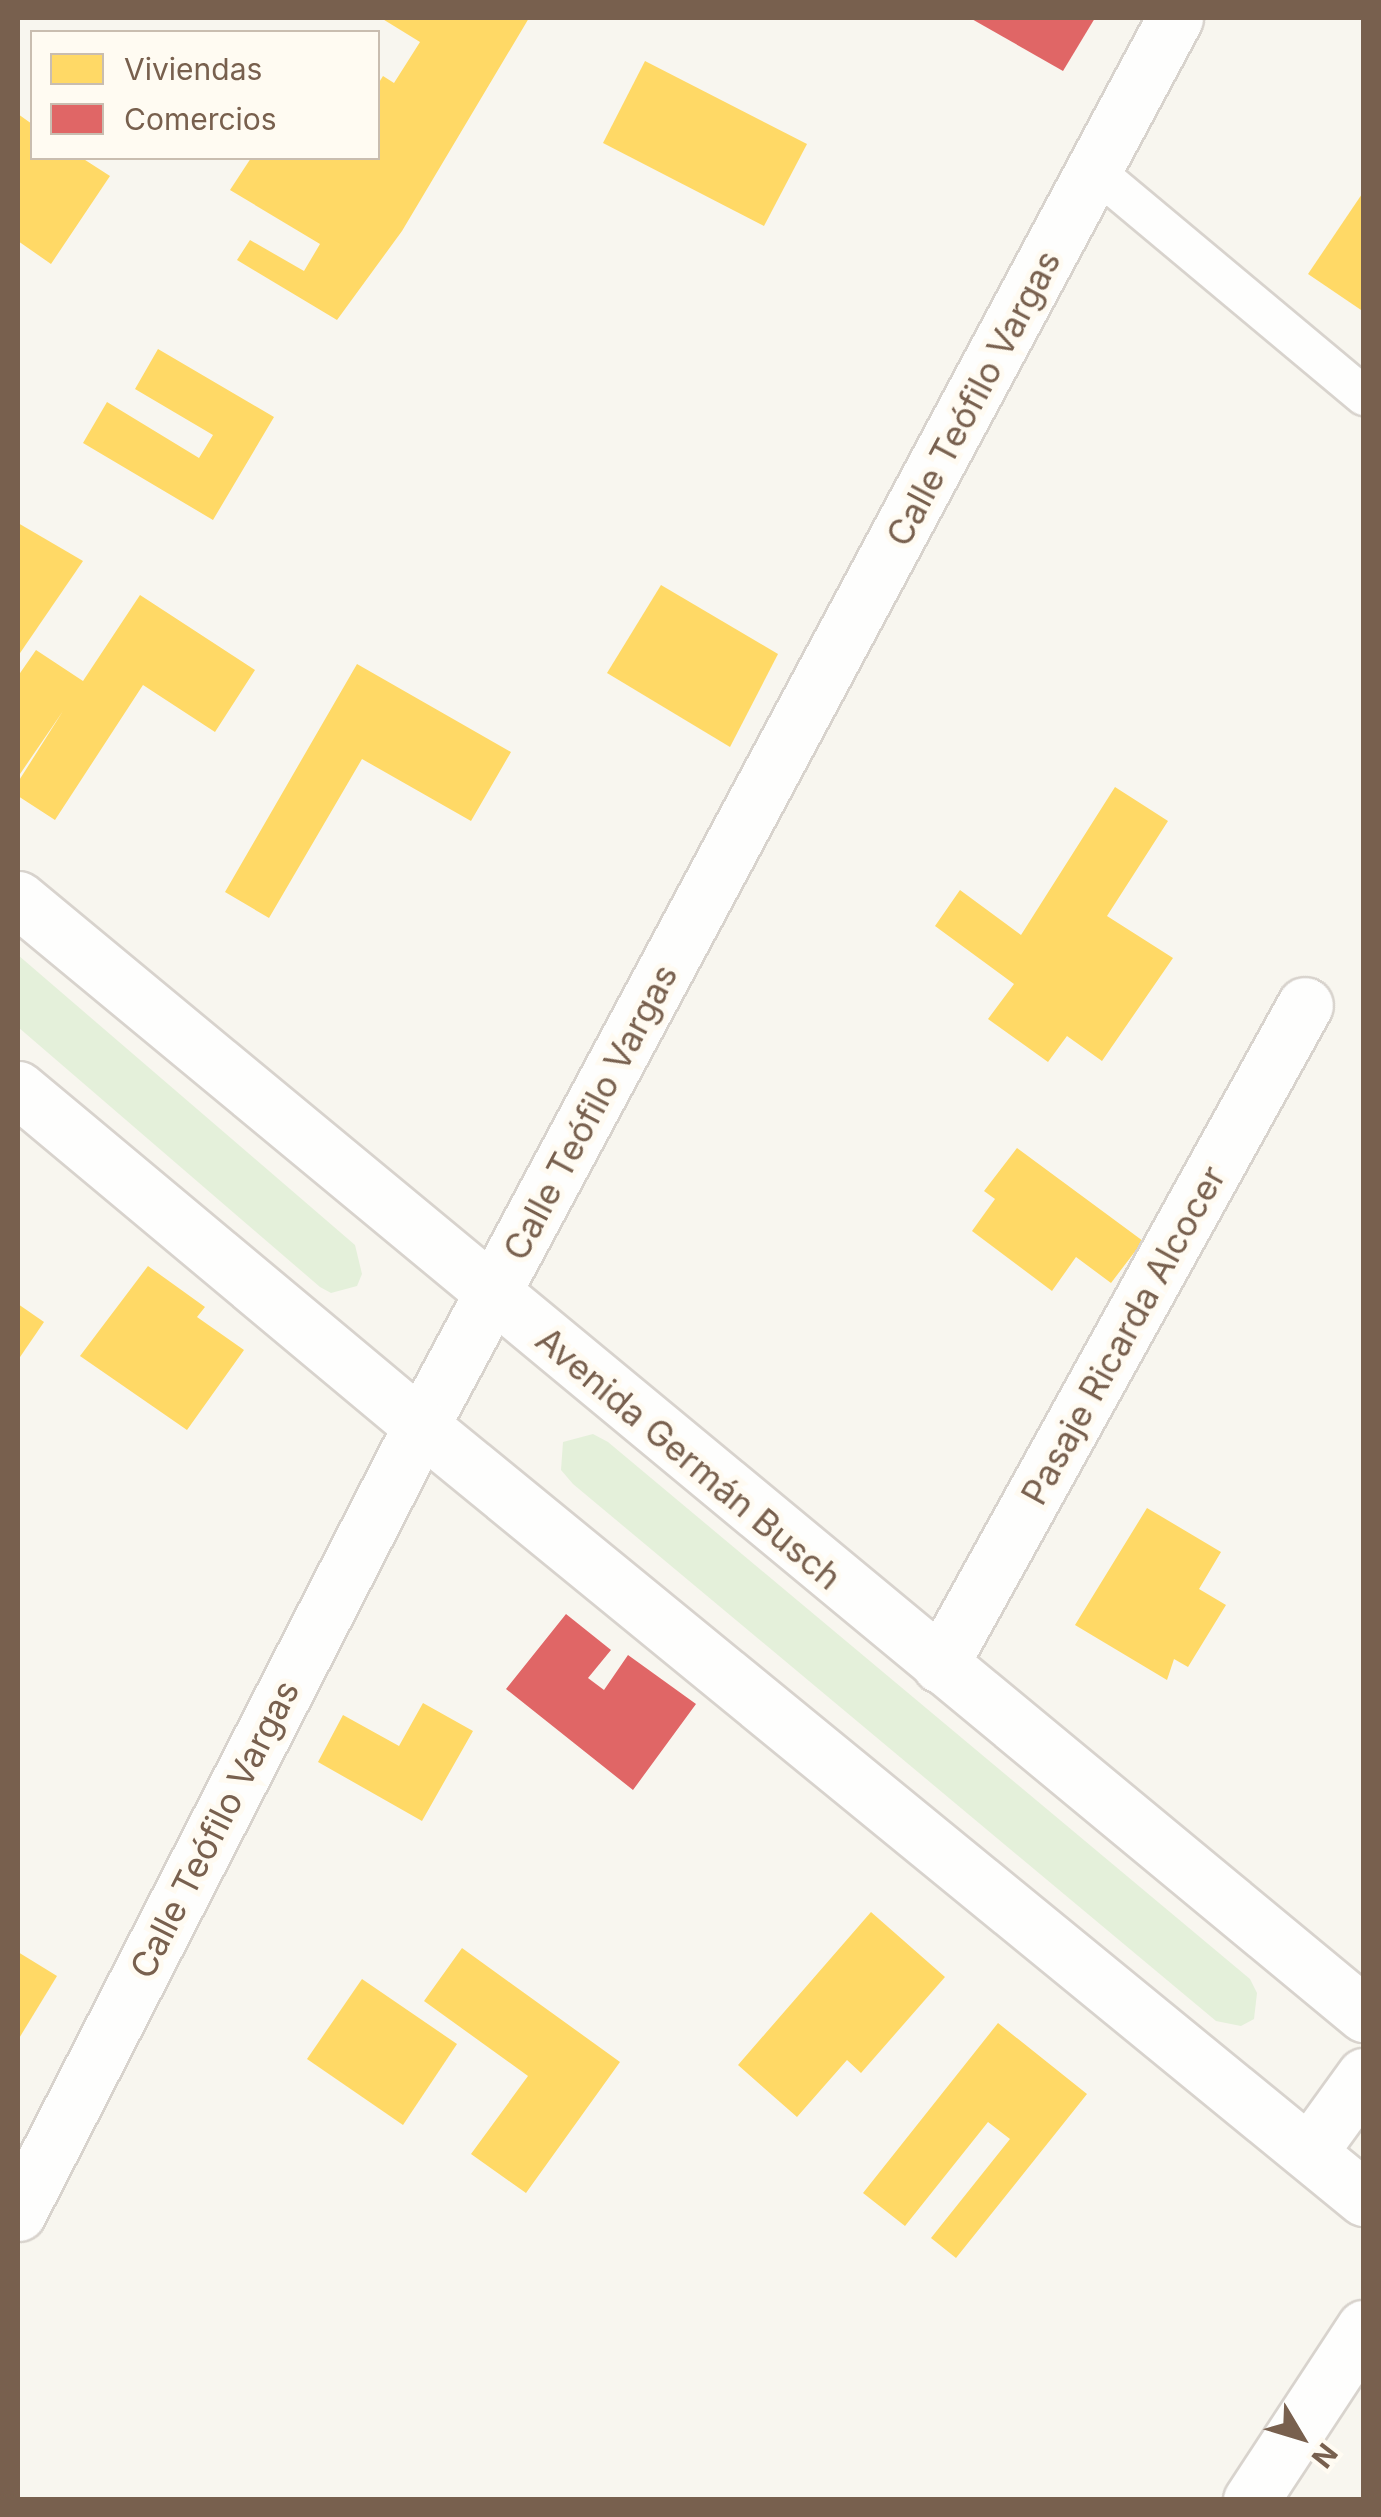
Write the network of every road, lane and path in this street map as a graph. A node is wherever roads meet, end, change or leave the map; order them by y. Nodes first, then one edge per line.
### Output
1 (1174, 18) edge
2 (1095, 171) junction
3 (1364, 396) edge
4 (18, 899) edge
5 (1305, 1004) dead end
6 (18, 1089) edge
7 (492, 1294) junction
8 (420, 1426) junction
9 (940, 1665) junction
10 (1364, 2014) edge
11 (1364, 2076) edge
12 (1309, 2152) junction
13 (1364, 2198) edge
14 (18, 2213) edge
15 (1364, 2328) edge
16 (1251, 2500) edge

1 - 2 street, Calle Teófilo Vargas
2 - 3 lane
2 - 7 street, Calle Teófilo Vargas
4 - 7 street, Avenida Germán Busch
5 - 9 street, Pasaje Ricarda Alcocer
6 - 8 street
7 - 8 street, Calle Teófilo Vargas
7 - 9 street, Avenida Germán Busch
8 - 12 street
8 - 14 street, Calle Teófilo Vargas
9 - 10 street, Avenida Germán Busch
11 - 12 street
12 - 13 street
15 - 16 street

